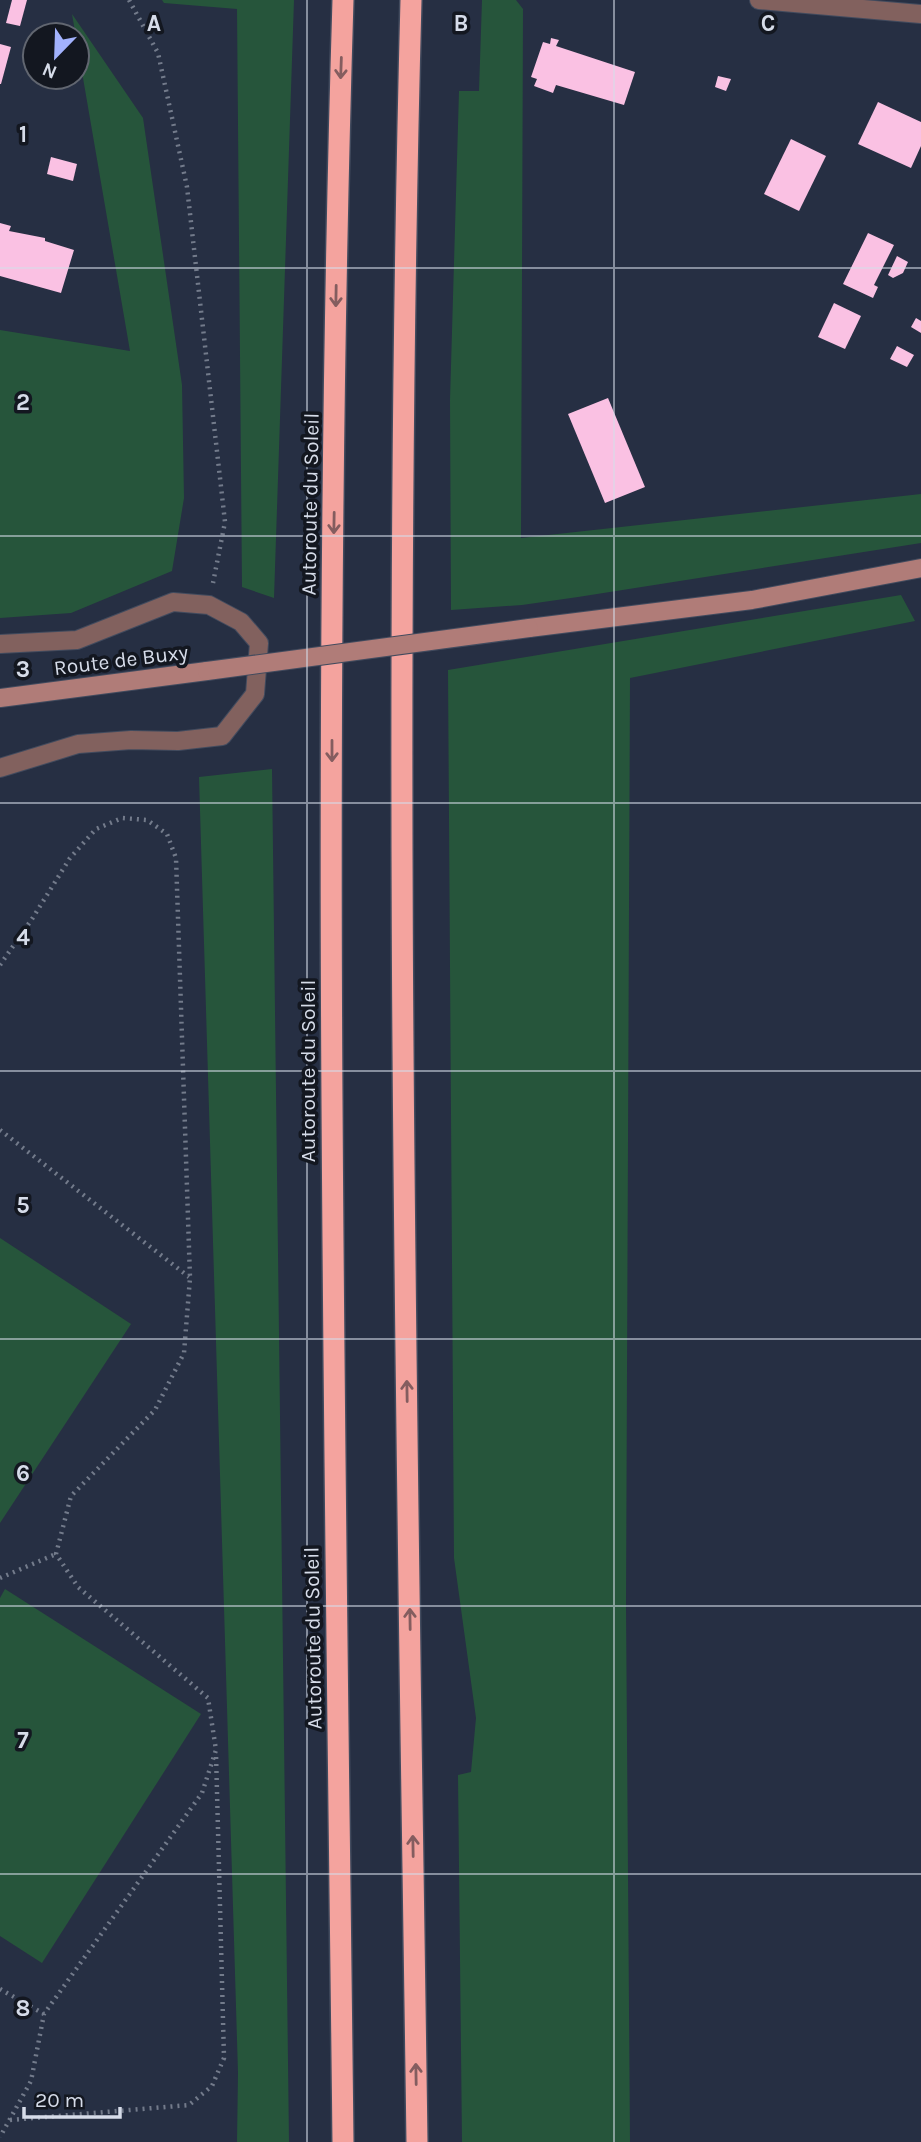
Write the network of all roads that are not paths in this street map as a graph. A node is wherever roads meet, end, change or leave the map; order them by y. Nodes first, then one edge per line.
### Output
1 (343, 0) edge
2 (411, 0) edge
3 (759, 0) edge
4 (921, 14) edge
5 (921, 568) edge
6 (0, 644) edge
7 (0, 698) edge
8 (0, 768) edge
9 (343, 2142) edge
10 (417, 2142) edge

1 -> 9 highway, Autoroute du Soleil
10 -> 2 highway
3 - 4 street
5 - 7 main road, Route de Buxy, bridge
6 - 8 street

